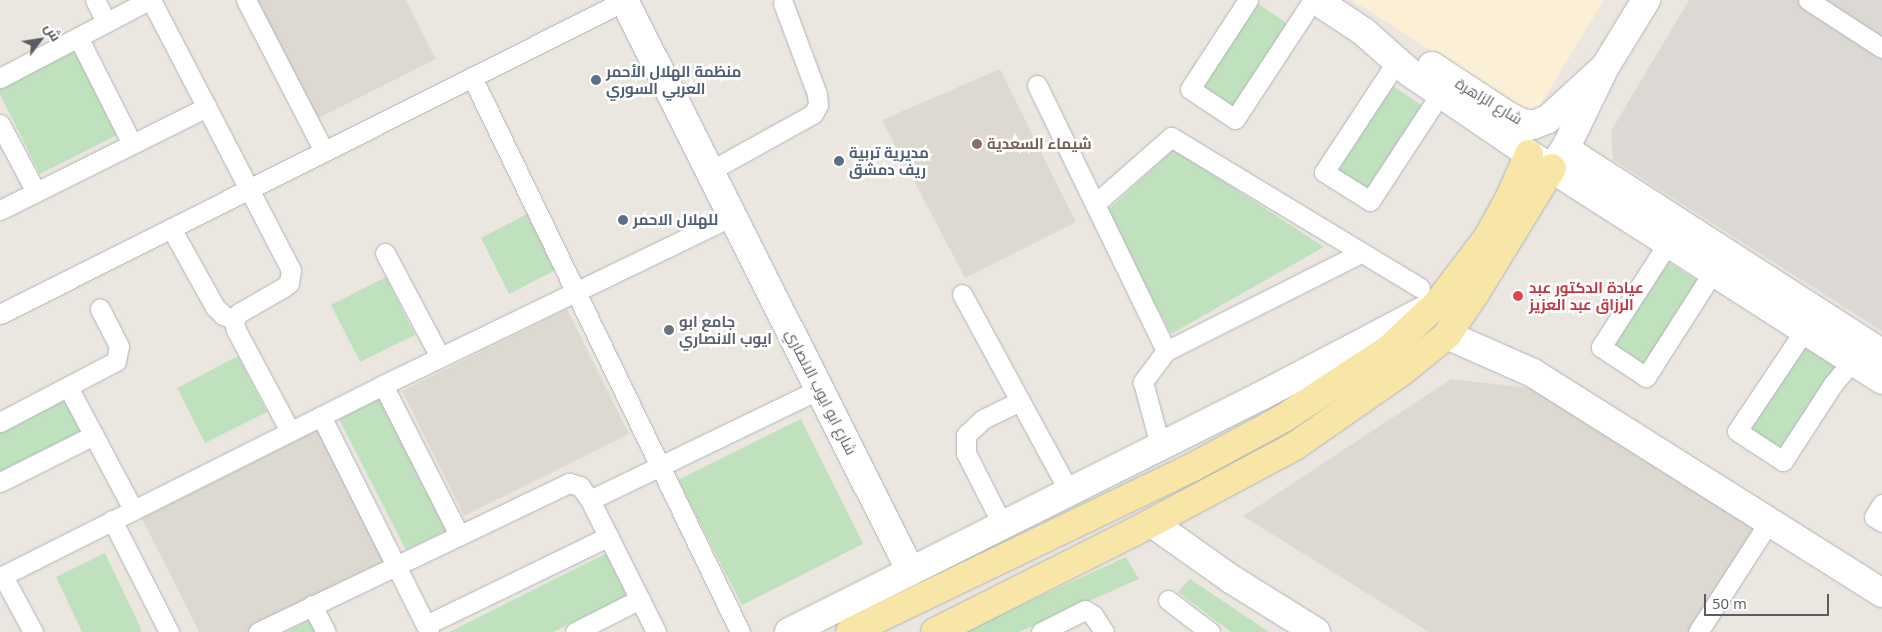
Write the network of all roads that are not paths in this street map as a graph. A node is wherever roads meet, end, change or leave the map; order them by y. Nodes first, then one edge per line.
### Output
1 (95, 0) edge
2 (150, 0) edge
3 (246, 0) edge
4 (624, 0) edge
5 (1248, 0) edge
6 (1314, 0) edge
7 (1646, 0) edge
8 (1808, 0) edge
9 (783, 2) dead end
10 (106, 22) junction
11 (1364, 32) junction
12 (78, 37) junction
13 (1882, 48) edge
14 (1397, 61) junction
15 (1605, 67) junction
16 (472, 77) junction
17 (0, 78) edge
18 (1037, 85) dead end
19 (1440, 94) junction
20 (206, 107) junction
21 (0, 124) edge
22 (132, 144) junction
23 (324, 151) junction
24 (1549, 157) junction
25 (710, 171) junction
26 (249, 189) junction
27 (36, 192) junction
28 (1096, 203) junction
29 (0, 210) edge
30 (733, 216) junction
31 (171, 228) junction
32 (1668, 243) junction
33 (386, 253) dead end
34 (1361, 253) junction
35 (1713, 272) junction
36 (576, 292) junction
37 (962, 294) dead end
38 (1428, 296) junction
39 (2, 307) edge
40 (100, 310) dead end
41 (234, 320) junction
42 (1804, 331) junction
43 (1447, 334) junction
44 (1166, 350) junction
45 (1882, 353) edge
46 (440, 357) junction
47 (1852, 361) junction
48 (1882, 380) edge
49 (383, 384) junction
50 (68, 388) junction
51 (820, 390) junction
52 (1020, 401) junction
53 (321, 416) junction
54 (0, 422) edge
55 (290, 431) junction
56 (94, 435) junction
57 (1160, 445) junction
58 (660, 467) junction
59 (0, 482) edge
60 (1069, 490) junction
61 (590, 500) junction
62 (1882, 504) edge
63 (133, 509) junction
64 (112, 520) junction
65 (1769, 522) junction
66 (1882, 522) edge
67 (1152, 523) junction
68 (1002, 524) junction
69 (459, 535) junction
70 (609, 536) junction
71 (396, 566) junction
72 (910, 570) junction
73 (1, 576) edge
74 (1882, 593) edge
75 (640, 599) junction
76 (1168, 600) dead end
77 (312, 605) junction
78 (428, 629) edge
79 (34, 632) edge
80 (169, 632) edge
81 (258, 632) edge
82 (326, 632) edge
83 (575, 632) edge
84 (656, 632) edge
85 (740, 632) edge
86 (789, 632) edge
87 (850, 632) edge
88 (935, 632) edge
89 (1041, 632) edge
90 (1104, 632) edge
91 (1210, 632) edge
92 (1316, 632) edge
93 (1698, 632) edge

1 - 10 street
2 - 10 street
2 - 20 street
3 - 23 street
4 - 16 street
4 - 25 main road, شارع ابو ايوب الانصاري
5 - 6 street
6 - 11 main road, شارع الزاهرة
7 - 15 main road
8 - 13 street
9 - 25 street
10 - 12 street
11 - 14 main road, شارع الزاهرة
11 - 15 main road, شارع الزاهرة
12 - 17 street
12 - 22 street
14 - 19 main road, شارع الزاهرة
14 - 19 street
15 - 24 main road
16 - 23 street
16 - 36 street
18 - 28 street
19 - 24 main road, شارع الزاهرة
20 - 22 street
20 - 26 street
21 - 27 street
22 - 27 street
23 - 26 street
24 - 32 main road
24 - 38 main road
24 - 43 main road
24 - 45 main road
25 - 30 main road, شارع ابو ايوب الانصاري
26 - 31 street
26 - 41 street
27 - 29 street
28 - 34 street
28 - 44 street
30 - 36 street
30 - 51 main road, شارع ابو ايوب الانصاري
31 - 39 street
31 - 41 street
32 - 35 main road
32 - 35 street
33 - 46 street
34 - 38 street
34 - 44 street
35 - 42 main road
36 - 46 street
36 - 58 street
37 - 52 street
38 - 57 main road
38 - 87 main road
40 - 50 street
41 - 55 street
42 - 47 main road
42 - 47 street
43 - 65 main road
43 - 67 main road
44 - 57 street
46 - 49 street
47 - 48 main road
49 - 53 street
49 - 69 street
50 - 54 street
50 - 56 street
51 - 58 street
51 - 72 main road, شارع ابو ايوب الانصاري
52 - 60 street
52 - 68 street
53 - 55 street
53 - 71 street
55 - 63 street
56 - 59 street
56 - 63 street
57 - 60 main road
58 - 61 street
58 - 85 street
60 - 68 main road
61 - 69 street
61 - 70 street
62 - 66 street
63 - 64 street
64 - 73 street
64 - 80 street
65 - 74 main road
65 - 93 street
67 - 88 main road
67 - 92 main road
68 - 72 main road
69 - 71 street
70 - 75 street
70 - 78 street
71 - 77 street
71 - 78 street
72 - 86 main road
73 - 79 street
75 - 83 street
75 - 84 street
76 - 91 street
77 - 81 street
77 - 82 street
89 - 90 street

